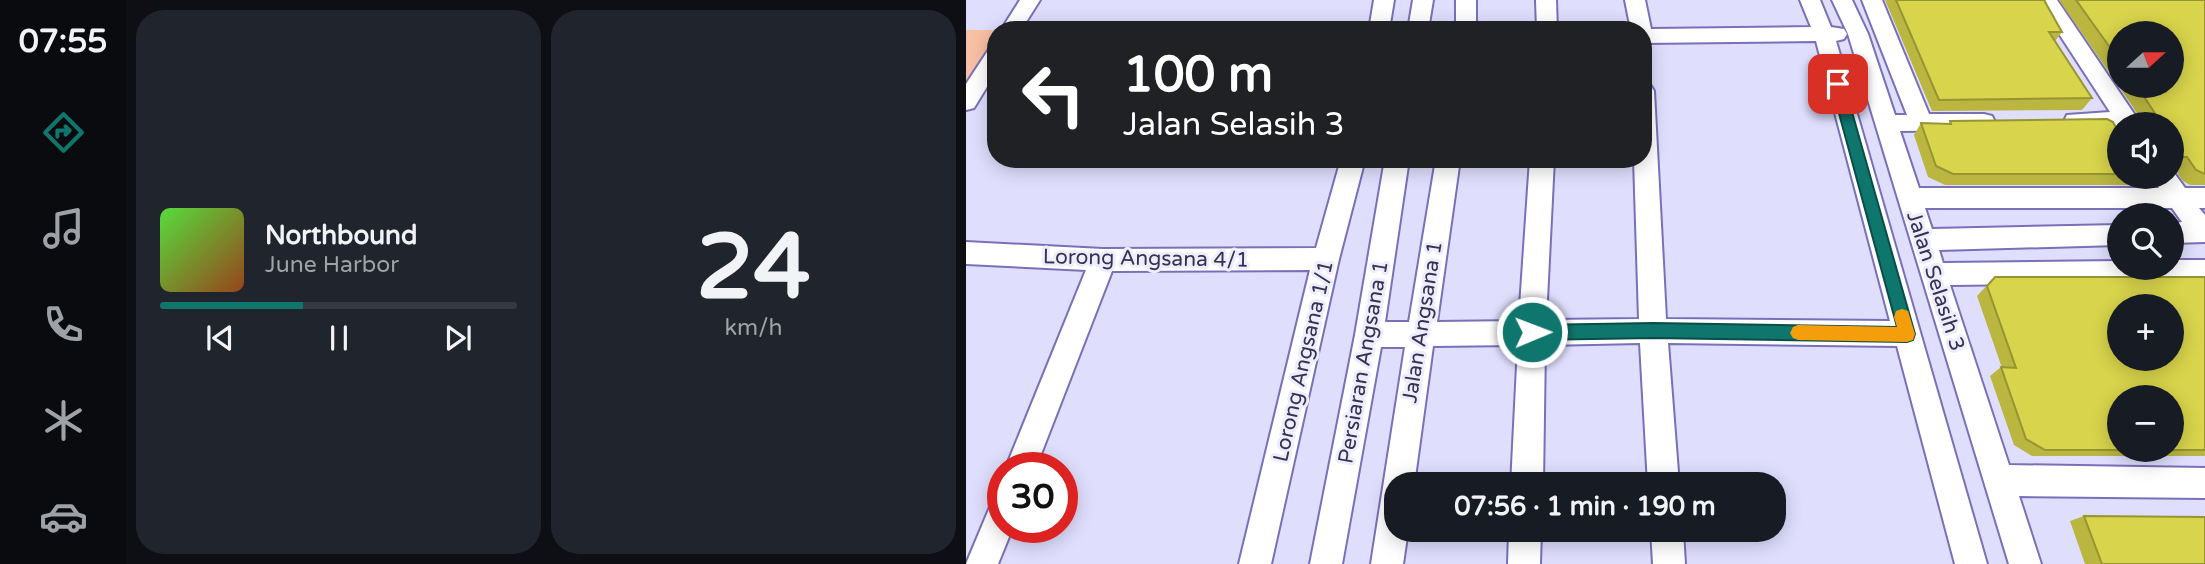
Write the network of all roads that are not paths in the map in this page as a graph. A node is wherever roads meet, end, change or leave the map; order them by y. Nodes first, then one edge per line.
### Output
1 (1030, 0) edge
2 (1384, 0) edge
3 (1423, 0) edge
4 (1466, 0) edge
5 (1546, 0) edge
6 (1636, 0) edge
7 (1810, 0) edge
8 (1842, 0) edge
9 (1872, 0) edge
10 (2047, 0) edge
11 (1017, 21) edge
12 (1380, 21) edge
13 (1420, 21) edge
14 (1466, 21) edge
15 (1547, 21) edge
16 (1640, 21) edge
17 (1824, 34) junction
18 (1857, 34) junction
19 (1652, 36) edge
20 (987, 68) edge
21 (987, 97) edge
22 (968, 99) edge
23 (2121, 112) edge
24 (2003, 121) edge
25 (2058, 121) edge
26 (1921, 122) junction
27 (2107, 122) edge
28 (1885, 123) junction
29 (1351, 168) edge
30 (1396, 168) edge
31 (1447, 168) edge
32 (1541, 168) edge
33 (1646, 168) edge
34 (2124, 189) edge
35 (2172, 189) edge
36 (2177, 189) edge
37 (1910, 198) junction
38 (2205, 198) edge
39 (2204, 232) edge
40 (2184, 233) edge
41 (2107, 234) edge
42 (1923, 240) junction
43 (966, 253) edge
44 (1326, 259) junction
45 (1103, 260) junction
46 (2205, 271) edge
47 (1933, 274) junction
48 (1653, 331) junction
49 (1532, 332) junction
50 (1420, 334) junction
51 (1907, 334) junction
52 (1368, 335) junction
53 (1027, 452) edge
54 (1400, 472) edge
55 (1527, 472) edge
56 (1663, 472) edge
57 (1999, 480) junction
58 (2205, 483) edge
59 (1390, 542) edge
60 (1525, 542) edge
61 (1668, 542) edge
62 (991, 543) edge
63 (982, 564) edge
64 (1255, 564) edge
65 (1326, 564) edge
66 (1387, 564) edge
67 (1524, 564) edge
68 (1669, 564) edge
69 (1971, 564) edge
70 (2025, 564) edge

1 - 11 street
2 - 12 street
3 - 13 street
4 - 14 street
5 - 15 street
6 - 16 street
7 - 17 street, Jalan Selasih 3
8 - 18 street, Jalan Selasih 3
9 - 26 street
10 - 23 street
17 - 18 street
17 - 19 street
17 - 51 street, Jalan Selasih 3
18 - 28 street, Jalan Selasih 3
20 - 22 street
21 - 22 street
24 - 26 street
25 - 27 street
26 - 28 street
28 - 37 street, Jalan Selasih 3
29 - 44 street, Lorong Angsana 1/1
30 - 52 street, Persiaran Angsana 1
31 - 50 street, Jalan Angsana 1
32 - 49 street
33 - 48 street
34 - 37 street
35 - 39 street
36 - 38 street
37 - 42 street, Jalan Selasih 3
39 - 40 street
41 - 42 street
42 - 47 street, Jalan Selasih 3
43 - 45 street, Lorong Angsana 4/1
44 - 45 street, Lorong Angsana 4/1
44 - 64 street, Lorong Angsana 1/1
45 - 53 street
46 - 47 street
47 - 57 street, Jalan Selasih 3
48 - 49 street
48 - 51 street
48 - 56 street
49 - 50 street
49 - 55 street
50 - 52 street
50 - 54 street, Jalan Angsana 1
51 - 69 street, Jalan Selasih 3
52 - 65 street, Persiaran Angsana 1
57 - 58 street
57 - 70 street, Jalan Selasih 3
59 - 66 street
60 - 67 street
61 - 68 street
62 - 63 street

